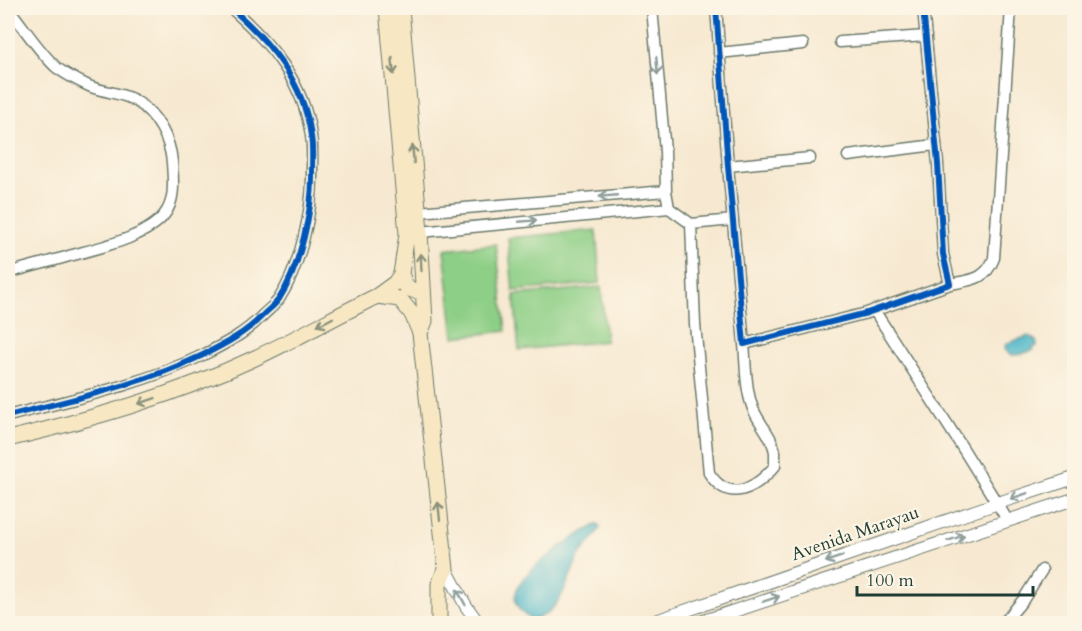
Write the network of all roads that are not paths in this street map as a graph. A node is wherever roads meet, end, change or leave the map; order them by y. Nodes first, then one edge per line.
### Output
1 (8, 8) edge
2 (231, 8) edge
3 (387, 8) edge
4 (401, 8) edge
5 (652, 8) edge
6 (716, 8) edge
7 (923, 8) edge
8 (1011, 8) edge
9 (926, 36) junction
10 (840, 42) dead end
11 (803, 45) dead end
12 (719, 53) junction
13 (935, 145) junction
14 (848, 156) dead end
15 (810, 158) dead end
16 (728, 166) junction
17 (666, 191) junction
18 (669, 208) junction
19 (418, 212) junction
20 (733, 220) junction
21 (691, 224) junction
22 (420, 232) junction
23 (8, 273) edge
24 (401, 274) junction
25 (950, 284) junction
26 (423, 292) junction
27 (377, 296) junction
28 (874, 310) junction
29 (420, 333) junction
30 (744, 345) junction
31 (8, 416) edge
32 (8, 439) edge
33 (1074, 478) edge
34 (1074, 499) edge
35 (998, 502) junction
36 (1008, 521) junction
37 (446, 569) junction
38 (1042, 570) dead end
39 (439, 624) edge
40 (478, 624) edge
41 (647, 624) edge
42 (695, 624) edge
43 (1003, 624) edge

1 - 23 street
2 - 31 street
3 -> 24 main road
19 -> 4 main road
5 -> 17 street
6 - 12 street
7 - 9 street
8 - 25 street
9 - 10 street
9 - 13 street
11 - 12 street
12 - 16 street
13 - 14 street
13 - 25 street
15 - 16 street
16 - 20 street
17 - 18 street
17 -> 19 street
18 - 21 street
22 -> 18 street
19 - 22 main road
20 - 21 street
20 - 30 street
21 - 30 street
26 -> 22 main road
24 - 26 main road
24 - 27 main road
25 - 28 street
26 - 29 main road
27 - 29 main road
27 -> 32 main road
28 - 30 street
28 - 35 street
37 -> 29 main road
33 -> 35 street, Avenida Marayau
34 - 36 street, Avenida Marayau
35 - 36 street
35 -> 41 street, Avenida Marayau
42 -> 36 street, Avenida Marayau
37 - 39 main road
40 -> 37 street
38 - 43 street

